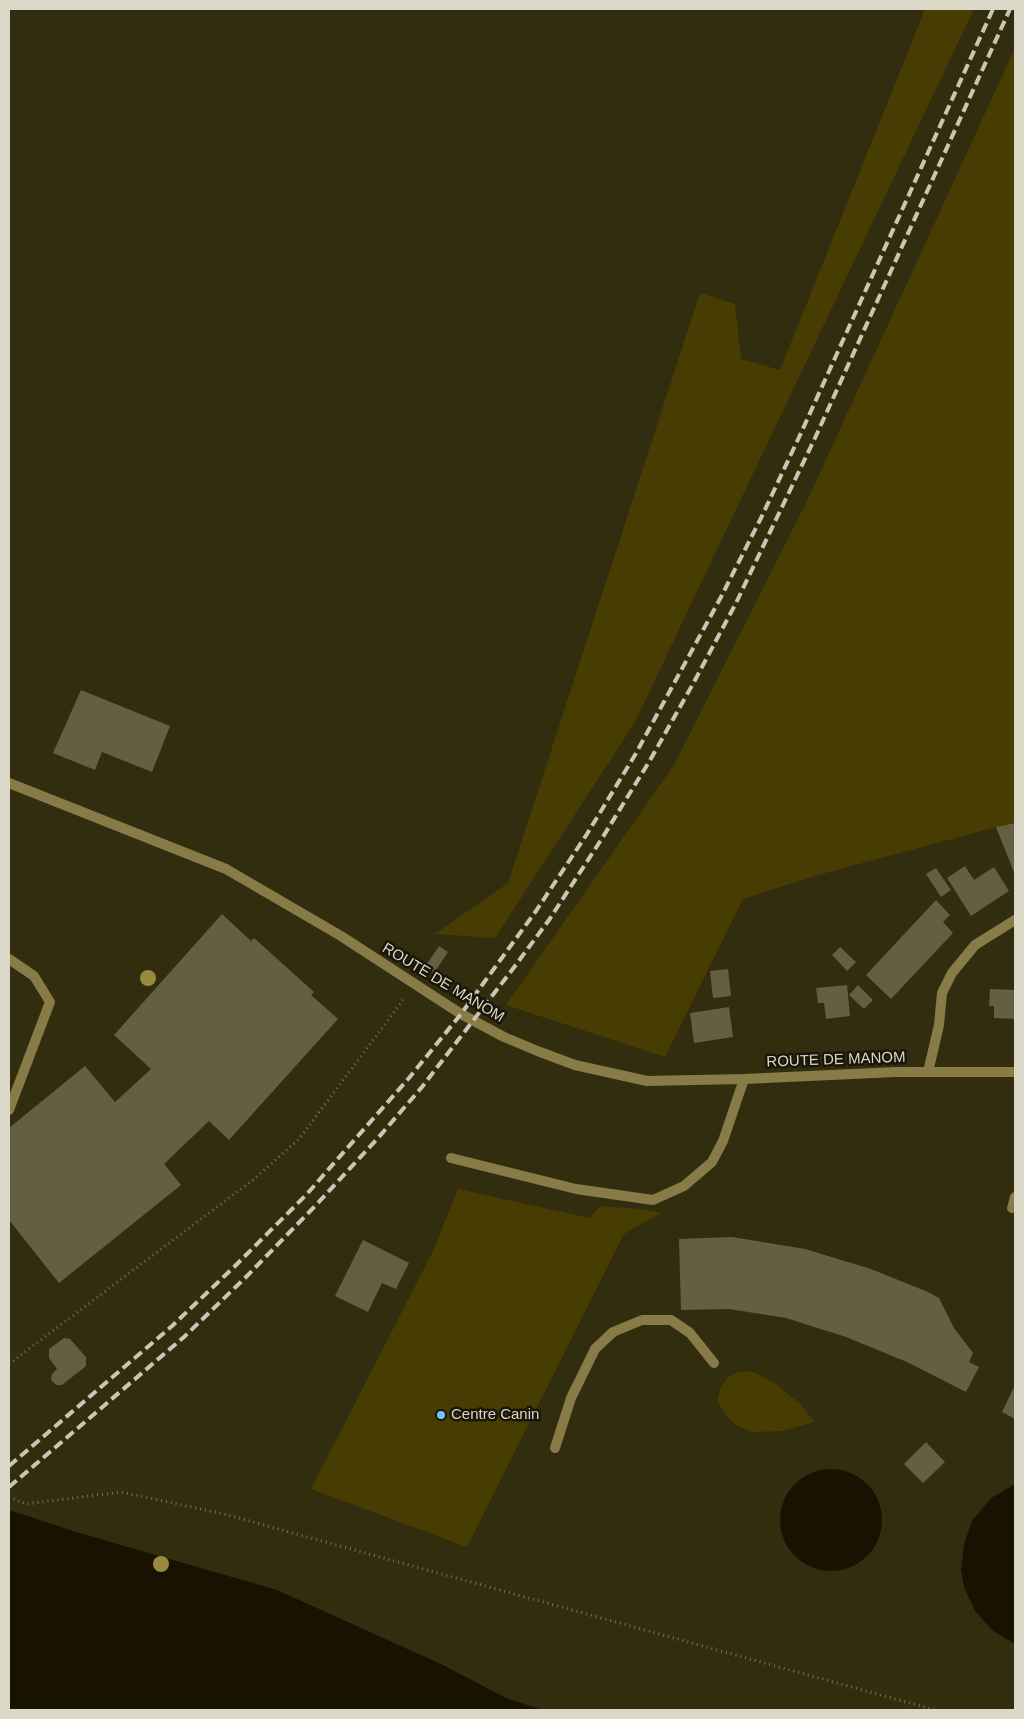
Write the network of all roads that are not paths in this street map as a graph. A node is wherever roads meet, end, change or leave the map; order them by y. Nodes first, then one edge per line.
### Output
1 (9, 783) edge
2 (1015, 920) edge
3 (9, 959) edge
4 (928, 1072) junction
5 (1015, 1072) edge
6 (744, 1078) junction
7 (9, 1110) edge
8 (451, 1158) dead end
9 (1015, 1196) edge
10 (1012, 1208) dead end
11 (714, 1363) dead end
12 (555, 1448) dead end

1 - 6 street, ROUTE DE MANOM
2 - 4 street
3 - 7 street
4 - 5 street, ROUTE DE MANOM
4 - 6 street, ROUTE DE MANOM
6 - 8 street
9 - 10 street
11 - 12 street

